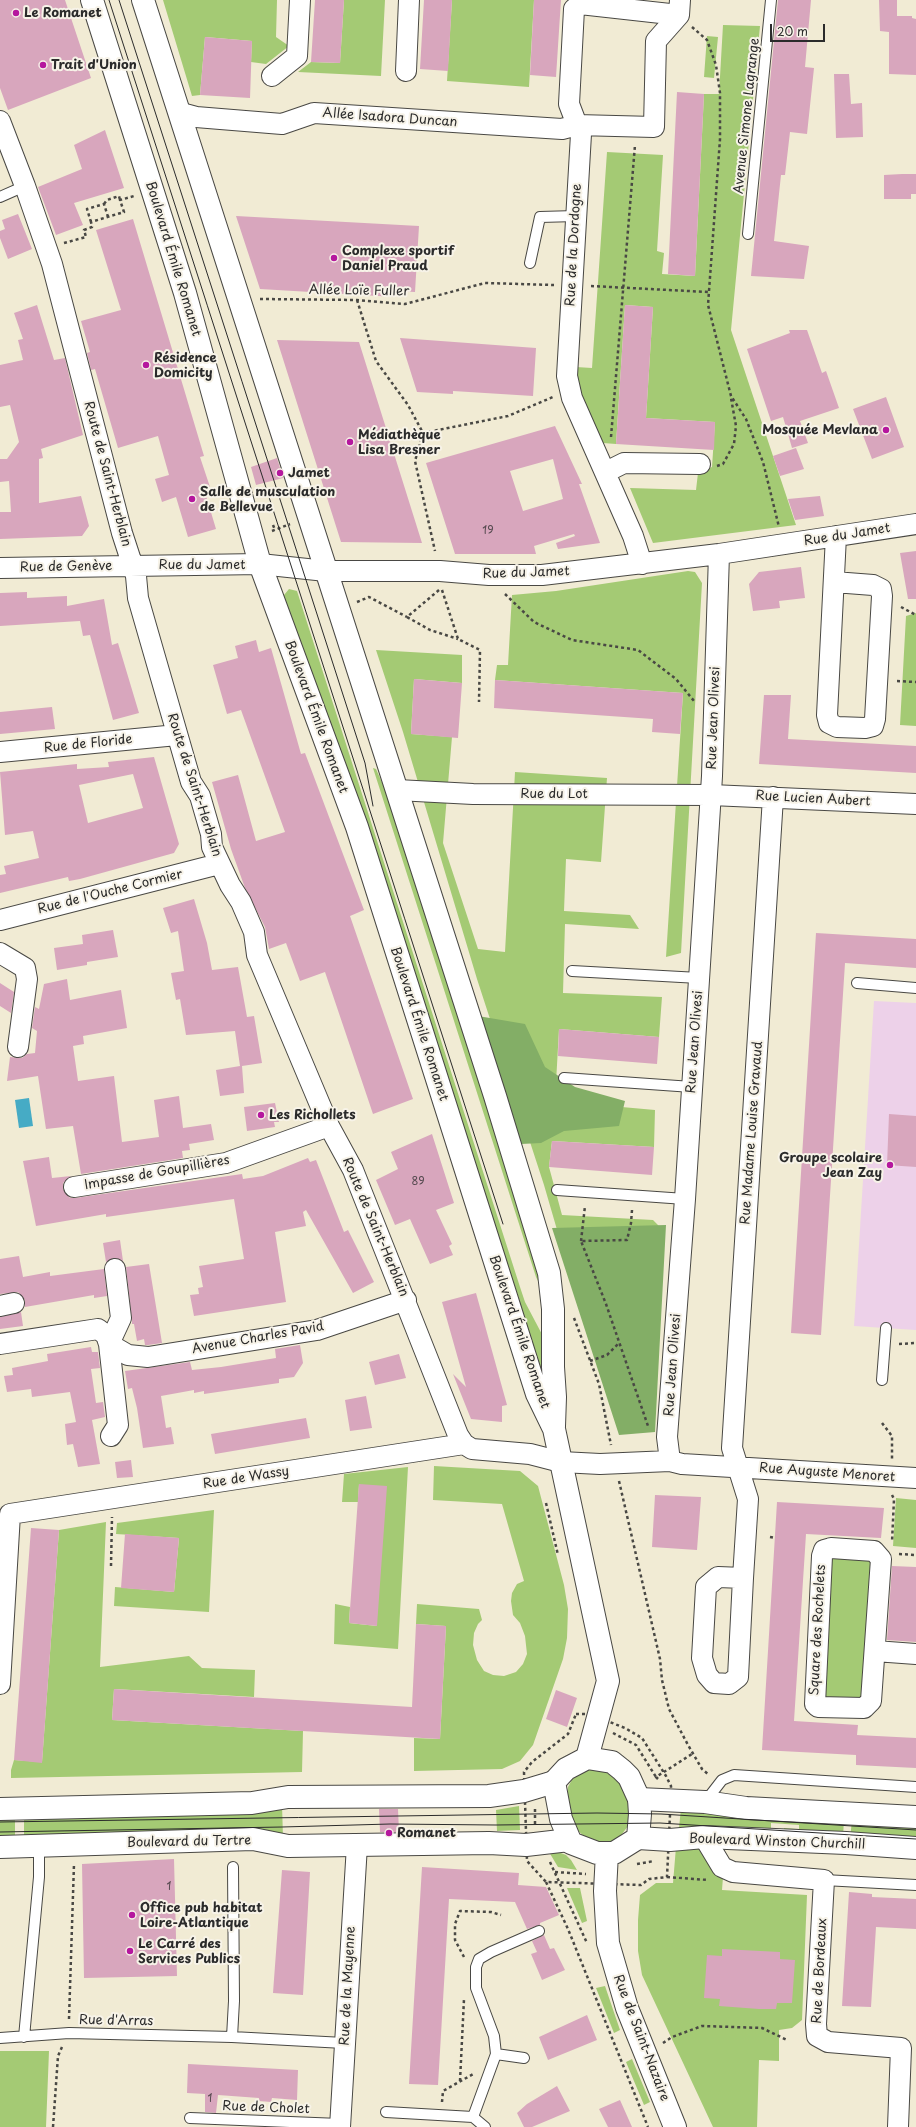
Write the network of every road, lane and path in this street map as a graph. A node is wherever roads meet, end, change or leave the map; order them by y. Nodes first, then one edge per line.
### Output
1 (92, 0) edge
2 (143, 0) edge
3 (300, 0) edge
4 (409, 0) edge
5 (771, 0) edge
6 (680, 8) edge
7 (406, 71) dead end
8 (272, 76) dead end
9 (180, 113) junction
10 (0, 120) edge
11 (577, 125) junction
12 (636, 126) junction
13 (25, 186) junction
14 (152, 190) junction
15 (0, 197) edge
16 (120, 200) junction
17 (104, 204) junction
18 (576, 216) junction
19 (108, 217) junction
20 (91, 222) junction
21 (748, 234) dead end
22 (47, 249) junction
23 (530, 264) dead end
24 (572, 286) junction
25 (622, 288) junction
26 (708, 292) junction
27 (240, 299) junction
28 (357, 300) junction
29 (570, 389) junction
30 (731, 396) junction
31 (423, 433) junction
32 (700, 464) joint
33 (606, 472) junction
34 (310, 519) junction
35 (916, 524) edge
36 (273, 525) dead end
37 (275, 530) junction
38 (836, 536) junction
39 (253, 540) junction
40 (784, 544) junction
41 (719, 554) junction
42 (260, 564) junction
43 (642, 564) junction
44 (132, 565) junction
45 (0, 568) edge
46 (326, 571) junction
47 (440, 571) junction
48 (834, 582) junction
49 (502, 591) dead end
50 (336, 603) junction
51 (407, 617) junction
52 (458, 639) junction
53 (478, 702) dead end
54 (714, 724) junction
55 (177, 735) junction
56 (0, 752) edge
57 (397, 790) junction
58 (711, 795) junction
59 (773, 797) junction
60 (916, 804) edge
61 (219, 864) junction
62 (0, 920) edge
63 (0, 953) edge
64 (572, 971) dead end
65 (699, 978) junction
66 (857, 983) dead end
67 (916, 988) edge
68 (18, 1048) dead end
69 (564, 1078) dead end
70 (692, 1087) junction
71 (329, 1126) junction
72 (74, 1187) dead end
73 (557, 1190) dead end
74 (585, 1192) junction
75 (632, 1195) junction
76 (686, 1199) junction
77 (581, 1241) junction
78 (115, 1269) dead end
79 (406, 1300) junction
80 (572, 1314) dead end
81 (886, 1328) dead end
82 (619, 1343) junction
83 (0, 1344) edge
84 (109, 1344) junction
85 (590, 1362) junction
86 (882, 1380) dead end
87 (882, 1423) dead end
88 (554, 1429) junction
89 (650, 1431) dead end
90 (111, 1436) dead end
91 (464, 1444) junction
92 (670, 1461) junction
93 (561, 1462) junction
94 (616, 1463) junction
95 (890, 1464) dead end
96 (738, 1467) junction
97 (916, 1478) edge
98 (891, 1494) dead end
99 (112, 1498) junction
100 (546, 1502) dead end
101 (770, 1537) dead end
102 (775, 1538) dead end
103 (892, 1546) dead end
104 (896, 1554) dead end
105 (916, 1555) edge
106 (560, 1559) dead end
107 (111, 1566) dead end
108 (742, 1578) junction
109 (875, 1651) junction
110 (916, 1654) edge
111 (0, 1684) edge
112 (579, 1708) dead end
113 (576, 1714) dead end
114 (692, 1754) junction
115 (587, 1758) junction
116 (554, 1782) junction
117 (916, 1787) edge
118 (524, 1791) junction
119 (710, 1795) junction
120 (660, 1798) junction
121 (639, 1799) junction
122 (0, 1808) edge
123 (916, 1817) edge
124 (704, 1837) junction
125 (638, 1838) junction
126 (569, 1840) junction
127 (659, 1840) junction
128 (357, 1845) junction
129 (526, 1845) junction
130 (39, 1846) junction
131 (0, 1847) edge
132 (916, 1848) edge
133 (607, 1853) junction
134 (74, 1860) dead end
135 (635, 1865) dead end
136 (233, 1867) dead end
137 (625, 1879) dead end
138 (824, 1880) junction
139 (546, 1882) dead end
140 (916, 1885) edge
141 (624, 1892) dead end
142 (539, 1931) dead end
143 (69, 2033) junction
144 (24, 2036) junction
145 (232, 2037) junction
146 (0, 2038) edge
147 (787, 2040) dead end
148 (344, 2043) junction
149 (644, 2050) junction
150 (496, 2054) junction
151 (524, 2058) dead end
152 (488, 2076) junction
153 (386, 2112) dead end
154 (441, 2116) junction
155 (473, 2117) junction
156 (190, 2118) dead end
157 (340, 2125) edge
158 (53, 2127) edge
159 (484, 2127) edge
160 (648, 2127) edge
161 (675, 2127) edge
162 (898, 2127) edge

1 - 14 main road, Boulevard Émile Romanet
2 - 9 main road, Boulevard Émile Romanet
3 - 8 street
4 - 7 street
5 - 21 lane, Avenue Simone Lagrange
6 - 11 street, Rue de la Dordogne
6 - 12 street
6 - 26 path
9 - 11 street, Allée Isadora Duncan
9 - 27 main road, Boulevard Émile Romanet
10 - 13 street, Route de Saint-Herblain
11 - 12 street
11 - 18 street, Rue de la Dordogne
12 - 25 path
13 - 15 lane
13 - 22 street, Route de Saint-Herblain
14 - 16 path
14 - 39 main road, Boulevard Émile Romanet
16 - 17 path
16 - 19 path
17 - 19 path
17 - 20 path
18 - 23 lane
18 - 24 street, Rue de la Dordogne
19 - 20 path
20 - 22 path
22 - 44 street, Route de Saint-Herblain
24 - 25 path, Allée Loïe Fuller
24 - 28 path, Allée Loïe Fuller
24 - 29 street, Rue de la Dordogne
25 - 26 path, Allée Loïe Fuller
25 - 33 path
26 - 30 path
27 - 28 path, Allée Loïe Fuller
27 - 34 main road, Boulevard Émile Romanet
28 - 31 path
29 - 31 path
29 - 33 street, Rue de la Dordogne
30 - 32 path
30 - 40 path
31 - 47 path
32 - 33 street
33 - 43 street, Rue de la Dordogne
34 - 37 path
34 - 46 main road, Boulevard Émile Romanet
35 - 38 street, Rue du Jamet
36 - 37 path
37 - 39 path
38 - 40 street, Rue du Jamet
38 - 48 street
39 - 42 main road, Boulevard Émile Romanet
40 - 41 street, Rue du Jamet
41 - 43 street, Rue du Jamet
41 - 54 street, Rue Jean Olivesi
42 - 44 street, Rue du Jamet
42 - 46 street, Rue du Jamet
42 - 88 main road, Boulevard Émile Romanet
43 - 47 street, Rue du Jamet
44 - 45 street, Rue de Genève
44 - 55 street, Route de Saint-Herblain
46 - 47 street, Rue du Jamet
46 - 50 main road, Boulevard Émile Romanet
48 - 48 street
49 - 54 path
50 - 51 path
50 - 57 main road, Boulevard Émile Romanet
51 - 52 path
51 - 52 path
52 - 53 path
54 - 58 street, Rue Jean Olivesi
55 - 56 street, Rue de Floride
55 - 61 street, Route de Saint-Herblain
57 - 58 street, Rue du Lot
57 - 88 main road, Boulevard Émile Romanet
58 - 59 street, Rue Lucien Aubert
58 - 65 street, Rue Jean Olivesi
59 - 60 street, Rue Lucien Aubert
59 - 96 street, Rue Madame Louise Gravaud
61 - 62 street, Rue de l'Ouche Cormier
61 - 71 street, Route de Saint-Herblain
63 - 68 street
64 - 65 lane
65 - 70 street, Rue Jean Olivesi
66 - 67 lane
69 - 70 lane
70 - 76 street, Rue Jean Olivesi
71 - 72 street, Impasse de Goupillières
71 - 79 street, Route de Saint-Herblain
73 - 74 lane
74 - 75 lane
74 - 77 path
75 - 76 lane
75 - 77 path
76 - 92 street, Rue Jean Olivesi
77 - 82 path
78 - 84 street
79 - 84 street, Avenue Charles Pavid
79 - 91 street, Route de Saint-Herblain
80 - 85 path
81 - 86 lane
82 - 85 path
82 - 89 path
83 - 84 street, Avenue Charles Pavid
84 - 90 street
85 - 94 path
87 - 95 path
88 - 93 main road, Boulevard Émile Romanet
91 - 93 street
91 - 99 street, Rue de Wassy
92 - 94 street
92 - 96 street
93 - 94 street
93 - 115 main road, Boulevard Émile Romanet
94 - 114 path
96 - 97 street, Rue Auguste Menoret
96 - 108 street, Rue Madame Louise Gravaud
98 - 103 path
99 - 107 path
99 - 111 street, Rue de Wassy
100 - 106 path
101 - 102 path
104 - 105 path
108 - 108 street, Rue Madame Louise Gravaud
109 - 109 street, Square des Rochelets
109 - 110 street
112 - 113 path
114 - 119 path
114 - 120 path
115 - 116 main road
115 - 121 main road
116 - 118 main road
116 - 126 main road
117 - 119 lane
118 - 122 main road
118 - 129 path
119 - 120 main road
119 - 123 main road
120 - 121 main road
121 - 125 main road
124 - 127 main road, Boulevard Winston Churchill
124 - 132 main road, Boulevard Winston Churchill
124 - 138 street
125 - 127 main road, Boulevard Winston Churchill
125 - 133 main road
126 - 129 main road, Boulevard du Tertre
126 - 133 main road
127 - 135 path
128 - 129 main road, Boulevard du Tertre
128 - 130 main road, Boulevard du Tertre
128 - 148 street, Rue de la Mayenne
130 - 131 main road, Boulevard du Tertre
130 - 144 lane
133 - 149 main road, Rue de Saint-Nazaire
134 - 143 path
136 - 145 lane
137 - 141 path
138 - 140 lane
138 - 162 street, Rue de Bordeaux
139 - 160 path
142 - 150 lane
143 - 144 lane, Rue d'Arras
143 - 145 lane, Rue d'Arras
143 - 158 path
144 - 146 lane, Rue d'Arras
145 - 148 lane, Rue d'Arras
147 - 149 path
148 - 157 street, Rue de la Mayenne
149 - 161 main road, Rue de Saint-Nazaire
150 - 151 lane
150 - 152 lane
152 - 154 path
152 - 155 lane
153 - 154 lane
154 - 155 lane
155 - 159 lane
156 - 157 lane, Rue de Cholet

